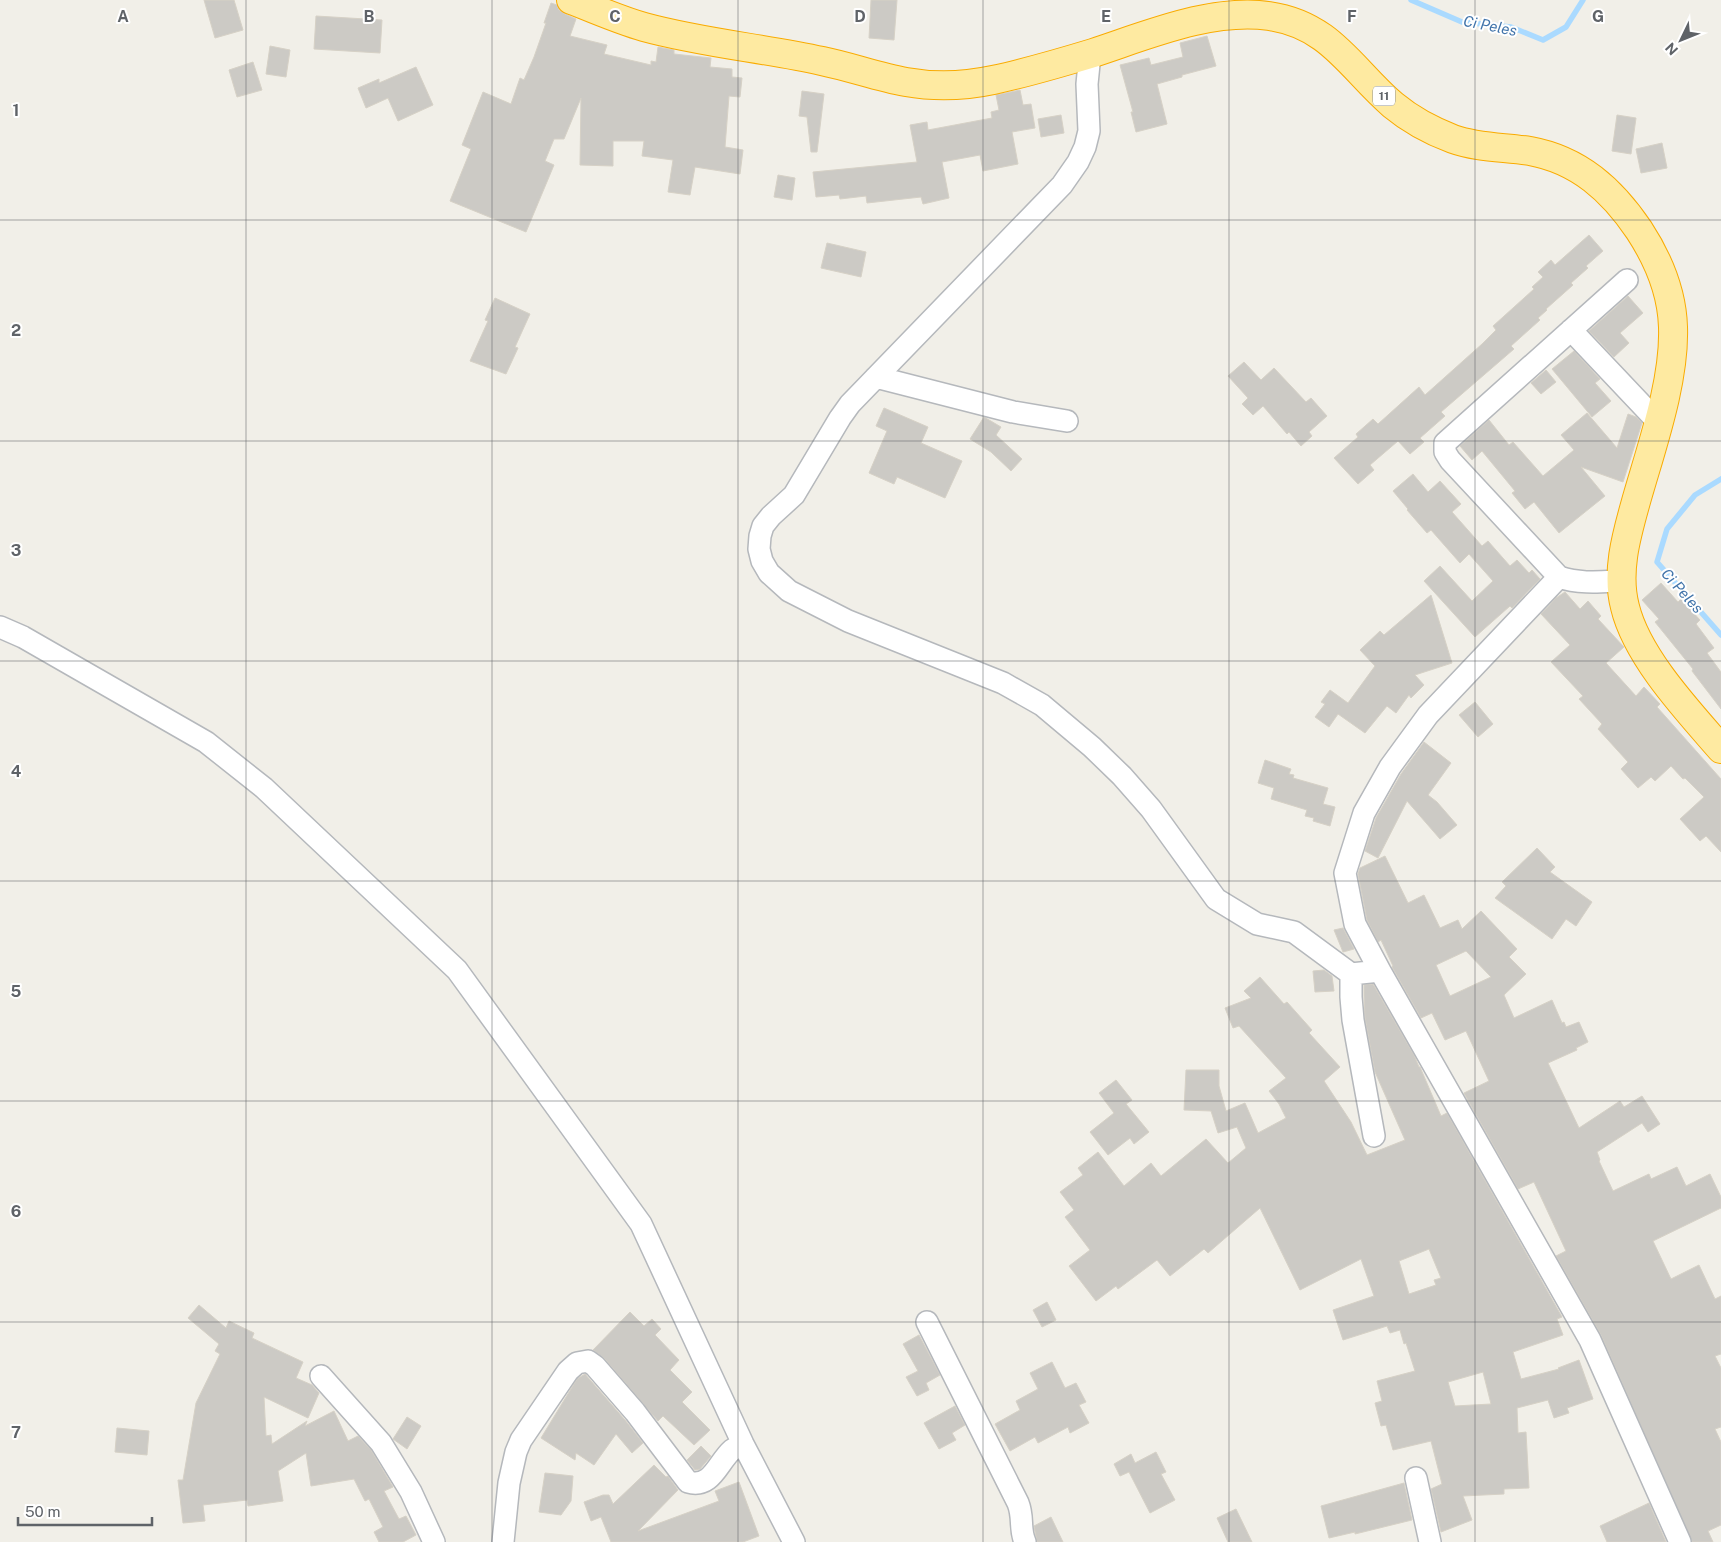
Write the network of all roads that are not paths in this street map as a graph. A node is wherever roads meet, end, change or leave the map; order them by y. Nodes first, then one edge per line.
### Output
1 (571, 0) edge
2 (1090, 54) junction
3 (1627, 280) dead end
4 (1571, 330) junction
5 (876, 377) junction
6 (1067, 421) dead end
7 (1658, 422) junction
8 (1559, 577) junction
9 (1620, 581) junction
10 (0, 627) edge
11 (1721, 749) edge
12 (1380, 972) junction
13 (1351, 974) junction
14 (1374, 1136) dead end
15 (927, 1322) dead end
16 (321, 1376) dead end
17 (743, 1444) junction
18 (1416, 1478) dead end
19 (434, 1542) edge
20 (503, 1542) edge
21 (794, 1542) edge
22 (1025, 1542) edge
23 (1430, 1542) edge
24 (1680, 1542) edge

1 - 2 highway, 11
2 - 5 street
2 - 7 highway, 11
3 - 4 street
4 - 7 street
4 - 8 street
5 - 6 street
5 - 13 street
7 - 9 highway, 11
8 - 9 street
8 - 12 street
9 - 11 highway, 11
10 - 17 street
12 - 13 street
12 - 24 street
13 - 14 street
15 - 22 street
16 - 19 street
17 - 20 street
17 - 21 street
18 - 23 street

